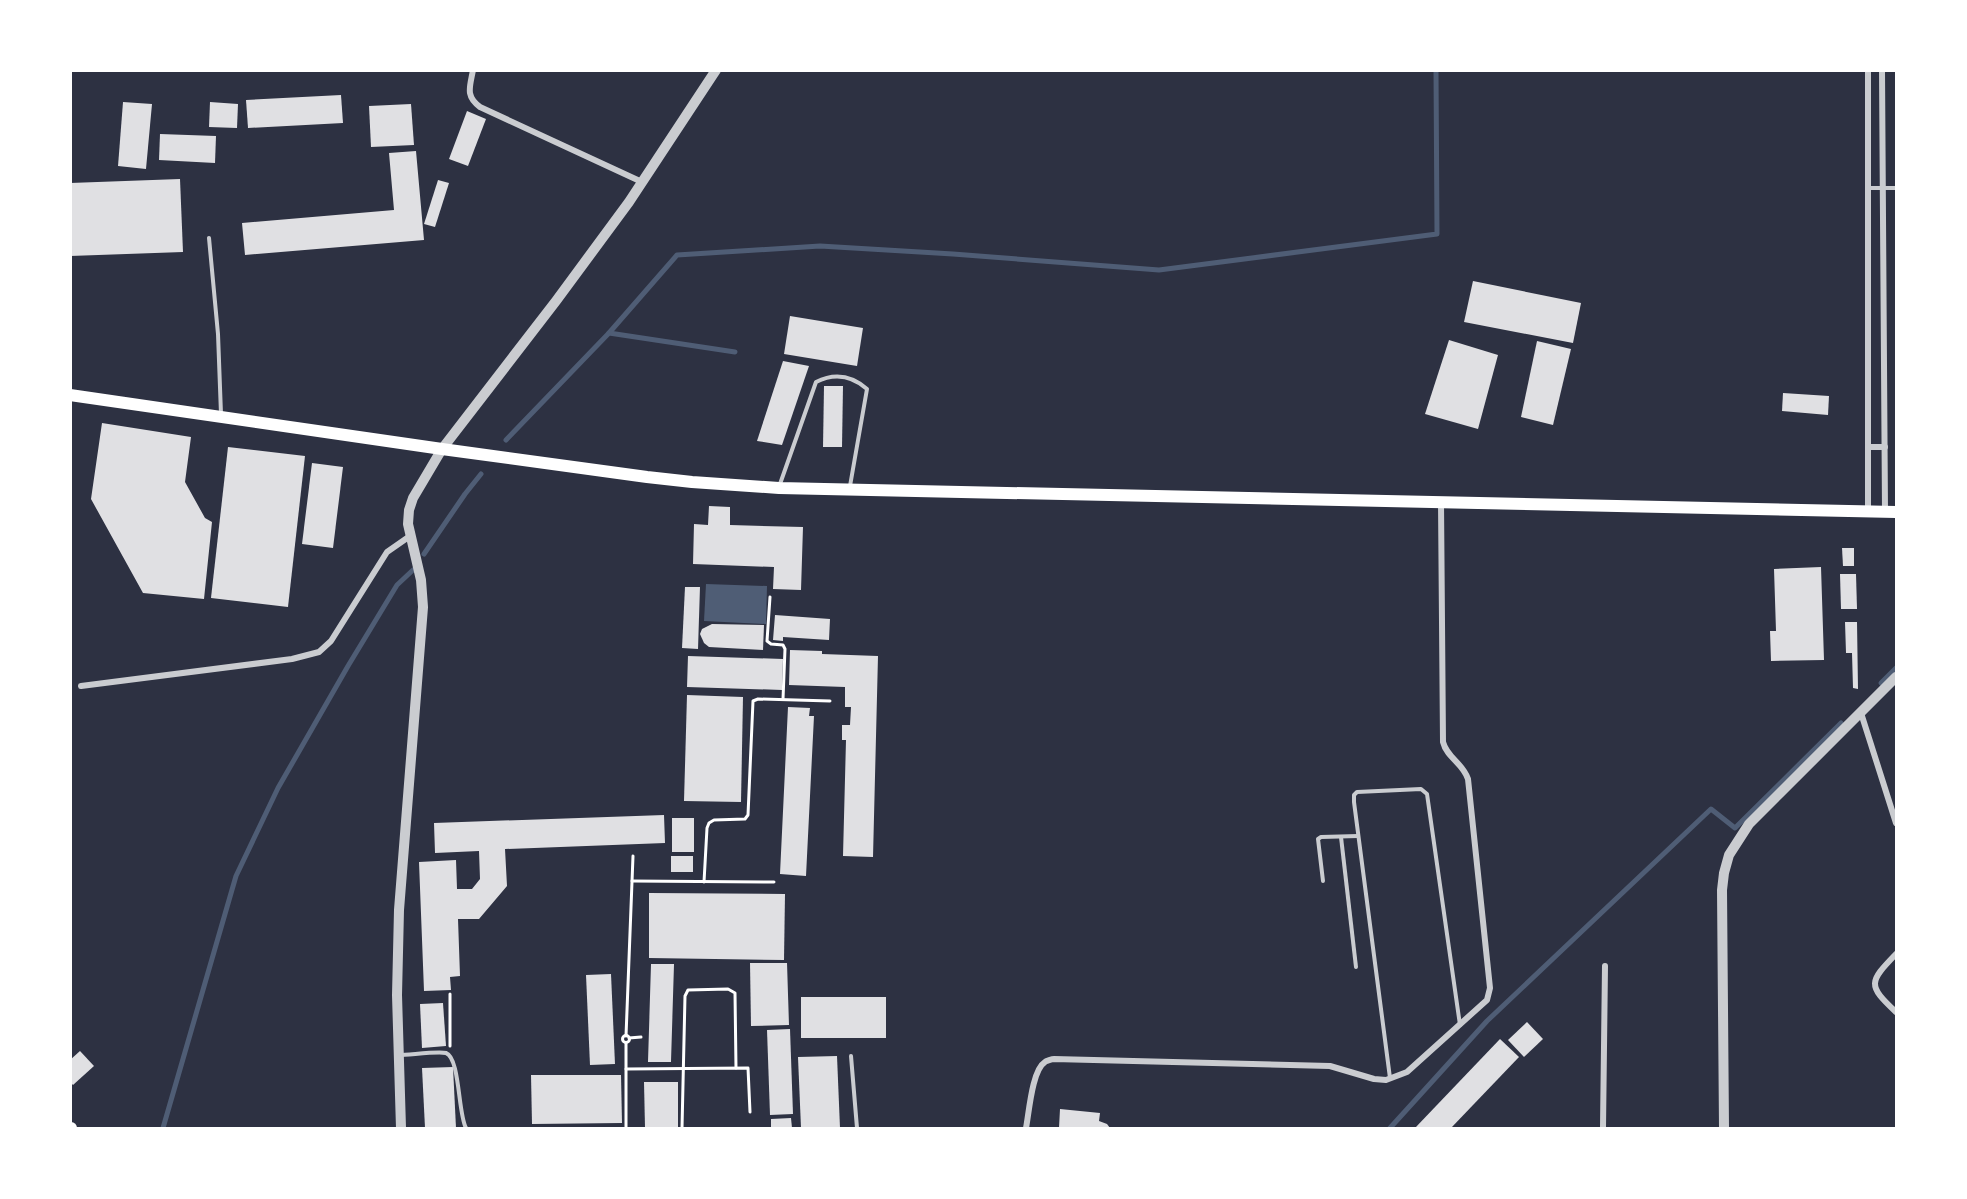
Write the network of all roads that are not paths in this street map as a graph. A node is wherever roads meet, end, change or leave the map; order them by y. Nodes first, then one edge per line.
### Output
1 (473, 70) edge
2 (716, 70) edge
3 (1868, 70) edge
4 (1882, 70) edge
5 (642, 182) junction
6 (1868, 188) junction
7 (1883, 188) junction
8 (1896, 188) edge
9 (209, 238) dead end
10 (70, 395) edge
11 (221, 418) junction
12 (1868, 447) junction
13 (1885, 447) junction
14 (442, 449) junction
15 (779, 488) junction
16 (849, 489) junction
17 (1441, 501) junction
18 (1868, 510) junction
19 (1891, 511) edge
20 (410, 536) junction
21 (1896, 677) edge
22 (81, 686) dead end
23 (1861, 712) junction
24 (1896, 823) edge
25 (1358, 836) junction
26 (1341, 837) junction
27 (1323, 880) dead end
28 (1896, 954) edge
29 (1605, 966) dead end
30 (1356, 967) dead end
31 (1896, 1012) edge
32 (1460, 1025) junction
33 (398, 1055) junction
34 (851, 1056) dead end
35 (1390, 1078) junction
36 (401, 1128) edge
37 (466, 1128) edge
38 (857, 1128) edge
39 (1026, 1128) edge
40 (1603, 1128) edge
41 (1725, 1128) edge

1 - 5 street
2 - 5 street
3 - 6 street
4 - 7 street
5 - 14 street
6 - 7 lane
6 - 12 street
7 - 8 lane
7 - 13 street
9 - 11 lane
10 - 11 main road
11 - 14 main road
12 - 13 street
12 - 18 street
13 - 19 street
14 - 15 main road
14 - 20 street
15 - 16 main road
15 - 16 lane
16 - 17 main road
17 - 18 main road
17 - 32 street
18 - 19 main road
20 - 22 street
20 - 33 street
21 - 23 street
23 - 24 street
23 - 41 street
25 - 26 lane
25 - 32 lane
25 - 35 lane
26 - 27 lane
26 - 30 lane
28 - 31 street
29 - 40 street
32 - 35 street
33 - 36 street
33 - 37 lane
34 - 38 lane
35 - 39 street

